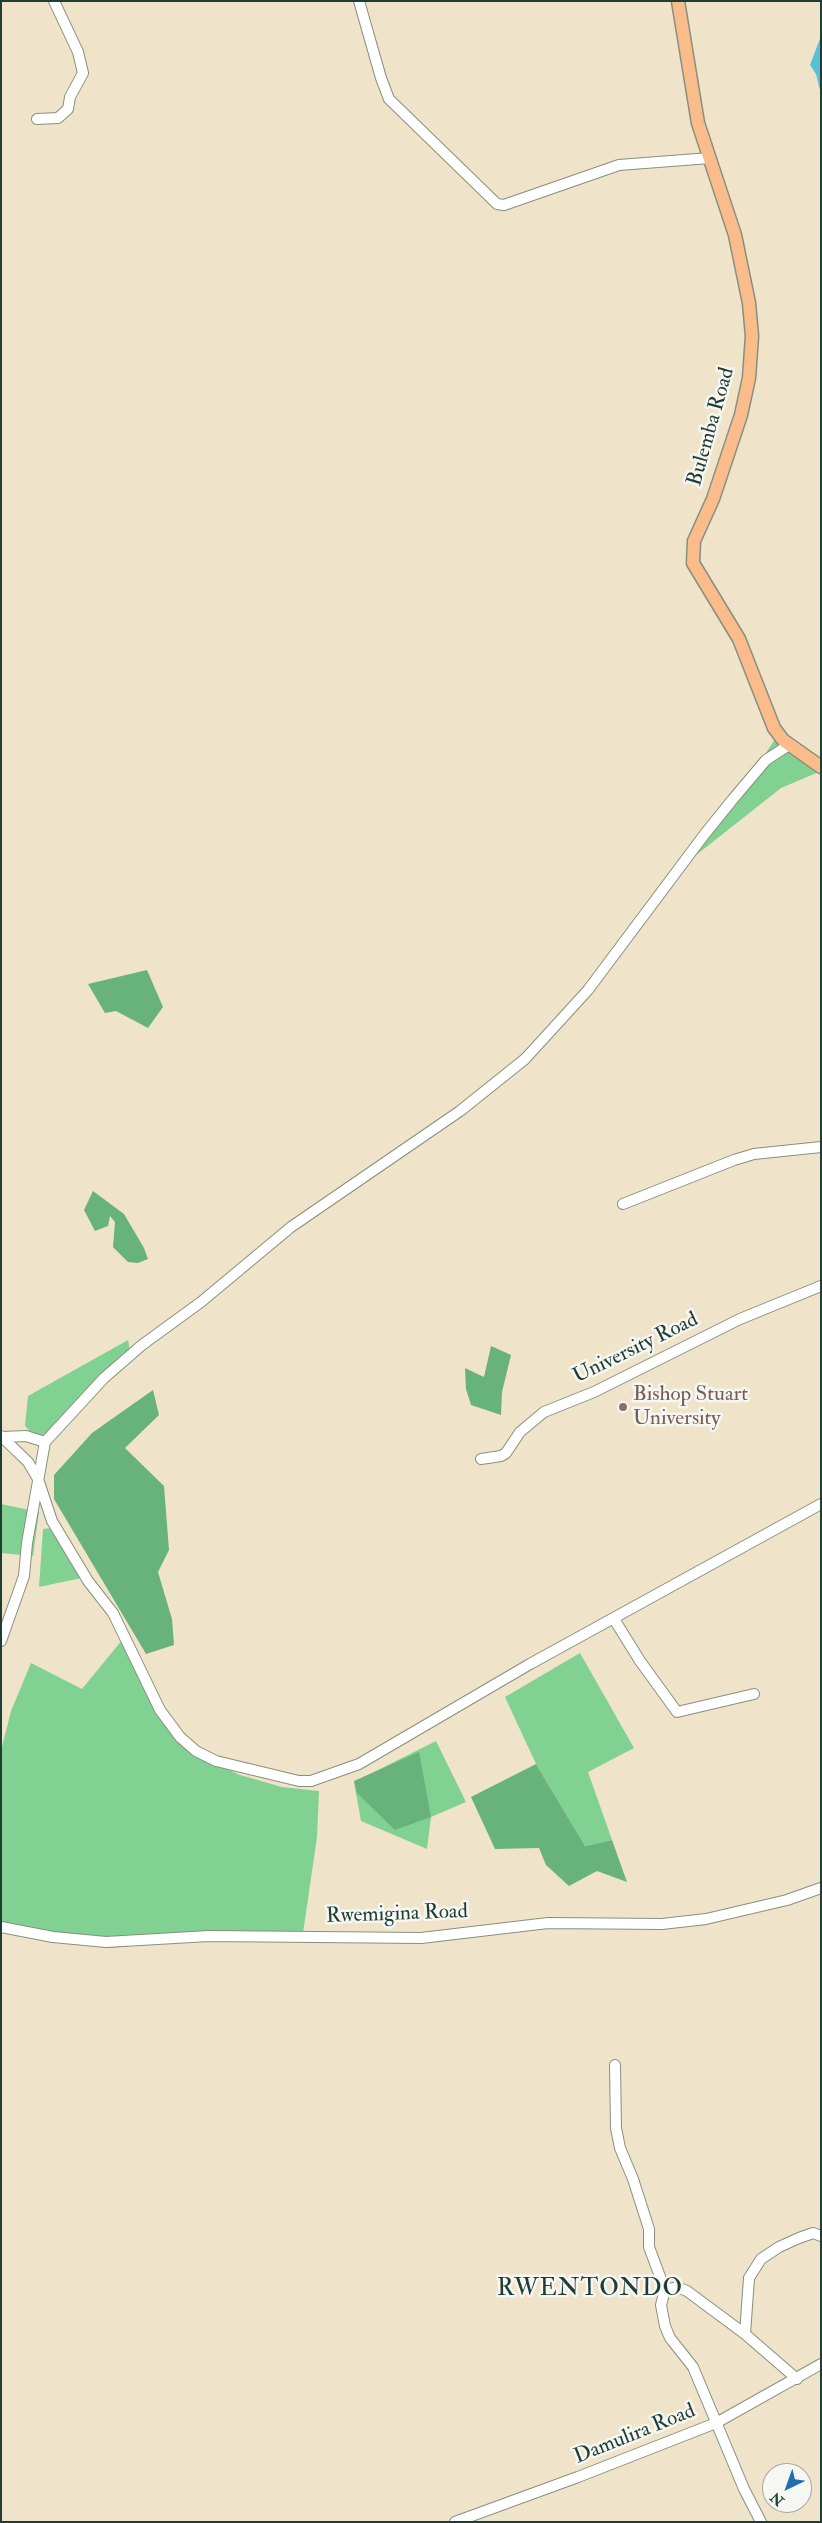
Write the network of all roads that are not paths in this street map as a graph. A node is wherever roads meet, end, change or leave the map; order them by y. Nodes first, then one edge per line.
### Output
1 (54, 1) edge
2 (359, 1) edge
3 (678, 1) edge
4 (36, 119) dead end
5 (710, 158) junction
6 (789, 745) junction
7 (821, 767) edge
8 (821, 1147) edge
9 (623, 1204) dead end
10 (821, 1286) edge
11 (2, 1437) edge
12 (45, 1442) junction
13 (481, 1459) dead end
14 (38, 1479) junction
15 (821, 1504) edge
16 (614, 1619) junction
17 (1, 1641) edge
18 (754, 1694) dead end
19 (821, 1888) edge
20 (1, 1927) edge
21 (615, 2065) dead end
22 (821, 2236) edge
23 (665, 2290) junction
24 (745, 2334) junction
25 (821, 2364) edge
26 (797, 2379) junction
27 (716, 2423) junction
28 (455, 2522) edge
29 (761, 2522) edge

1 - 4 street
2 - 5 street
3 - 5 main road, Bulemba Road
5 - 6 main road, Bulemba Road
6 - 7 main road, Bulemba Road
6 - 12 street
8 - 9 street
10 - 13 street, University Road
11 - 12 street
11 - 14 street
12 - 14 street
14 - 16 street
14 - 17 street
15 - 16 street
16 - 18 street
19 - 20 street, Rwemigina Road
21 - 23 street
22 - 24 street
23 - 24 street
23 - 27 street
24 - 26 street
25 - 26 street, Damulira Road
26 - 27 street, Damulira Road
27 - 28 street, Damulira Road
27 - 29 street

